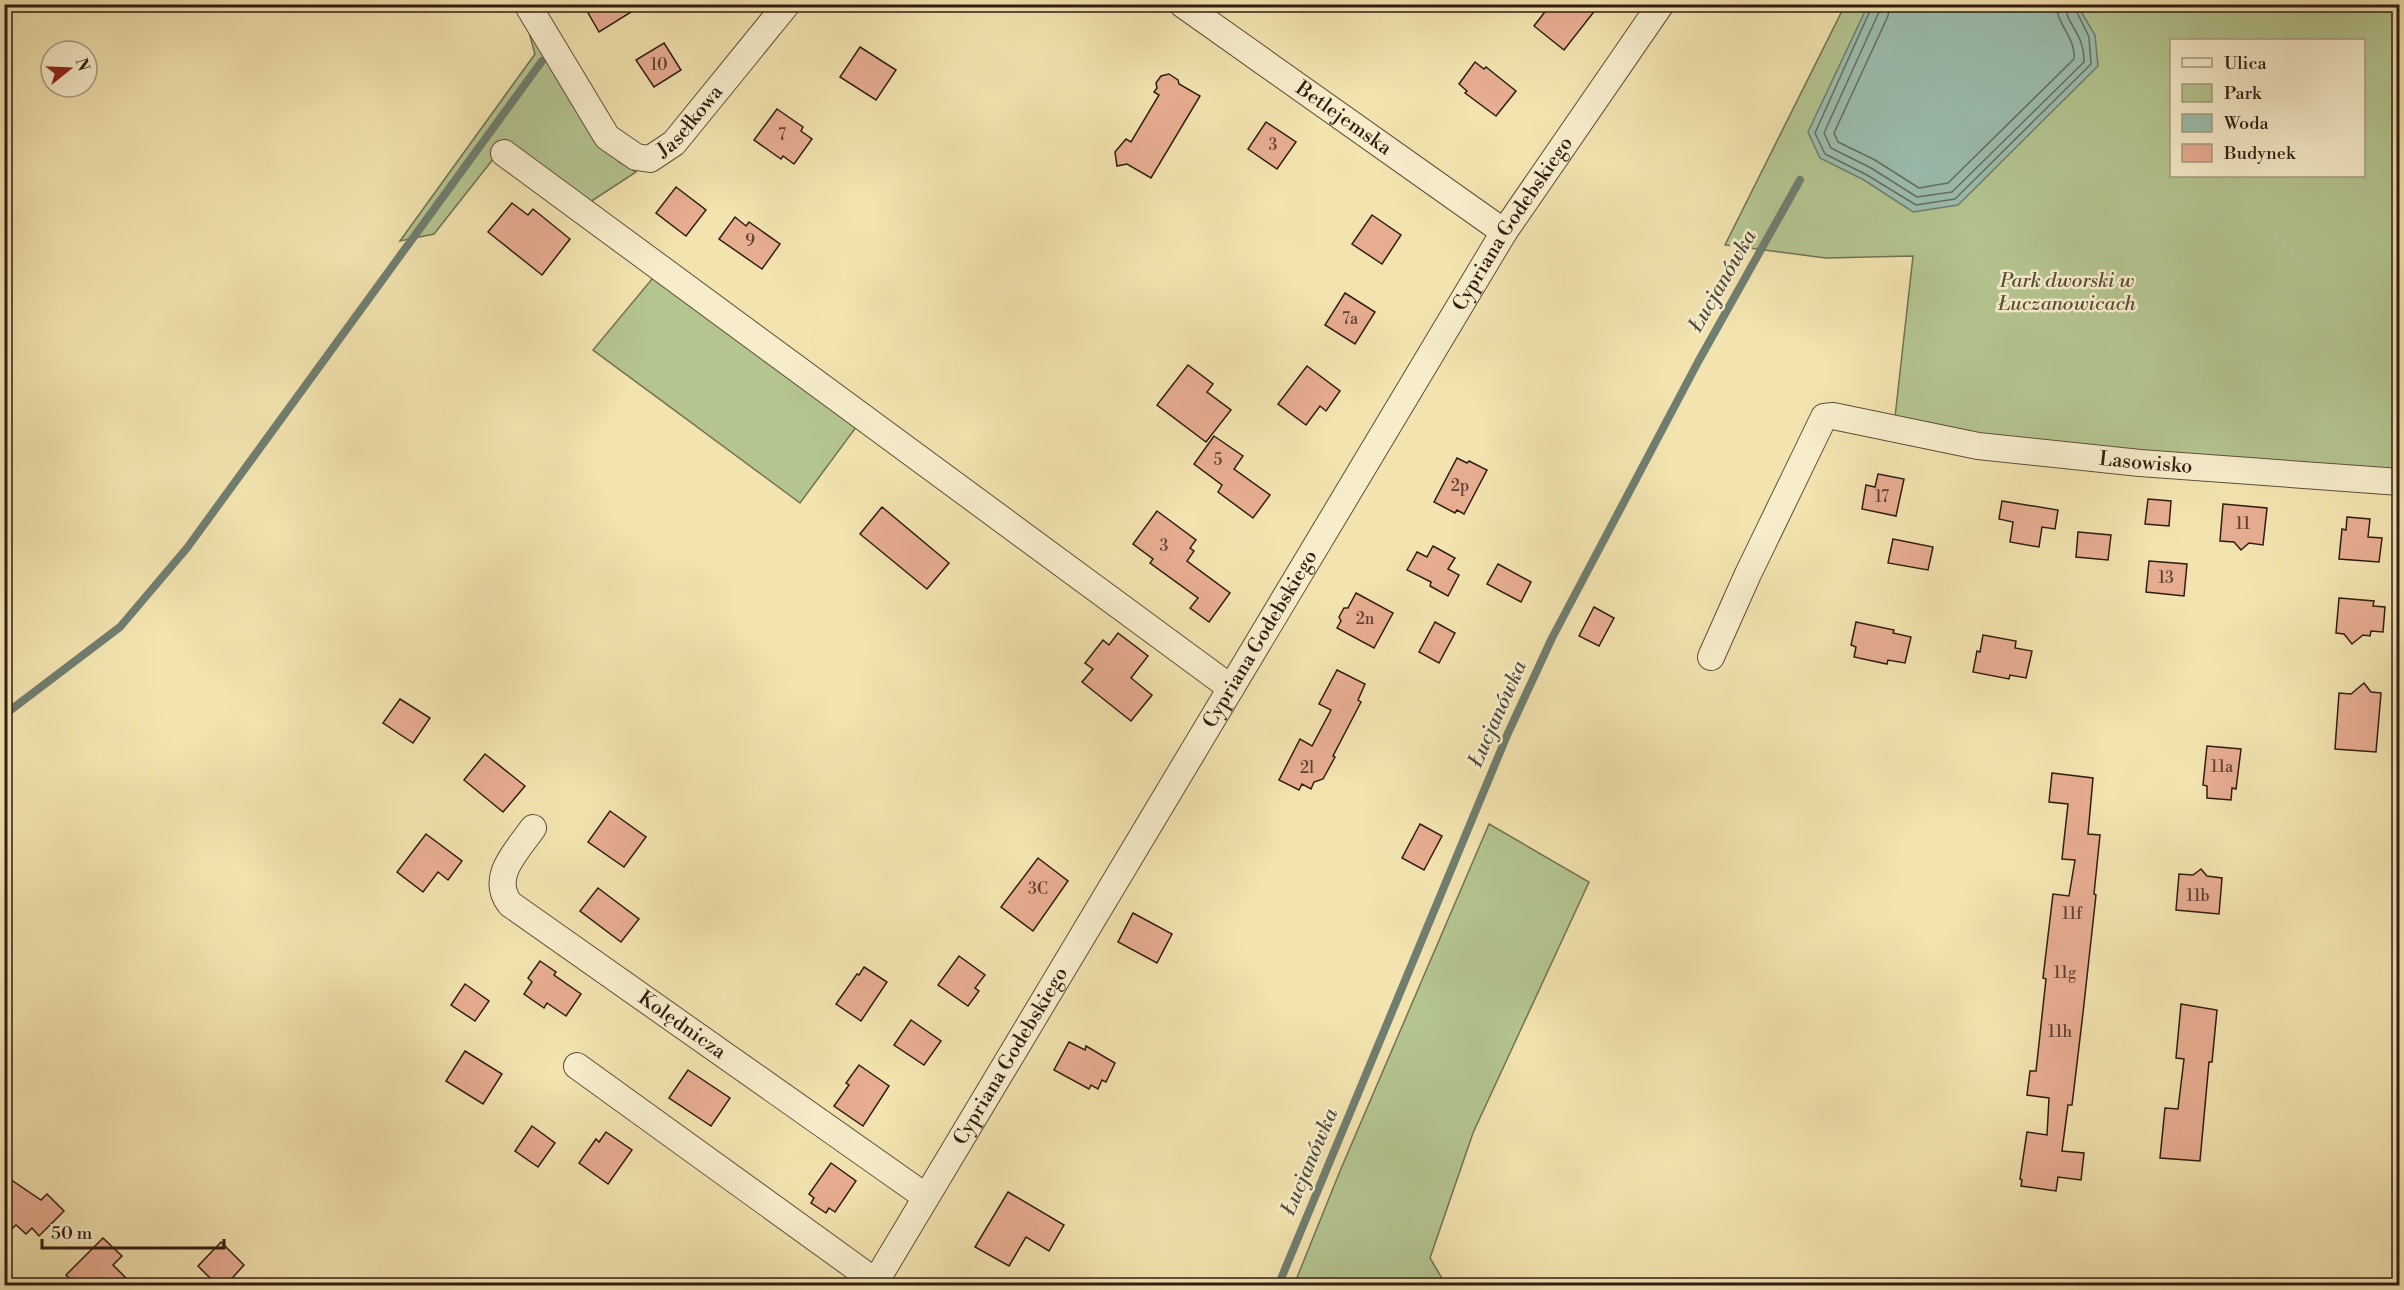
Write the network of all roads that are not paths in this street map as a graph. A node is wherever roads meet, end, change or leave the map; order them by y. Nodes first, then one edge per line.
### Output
1 (527, 4) edge
2 (787, 4) edge
3 (1182, 4) edge
4 (1661, 4) edge
5 (504, 153) dead end
6 (1504, 232) junction
7 (2400, 482) edge
8 (1711, 657) dead end
9 (1231, 688) junction
10 (533, 828) dead end
11 (577, 1066) dead end
12 (926, 1197) junction
13 (875, 1284) edge

1 - 2 street, Jasełkowa
3 - 6 street, Betlejemska
4 - 6 street, Cypriana Godebskiego
5 - 9 street
6 - 9 street, Cypriana Godebskiego
7 - 8 street, Lasowisko
9 - 12 street, Cypriana Godebskiego
10 - 12 street, Kolędnicza
11 - 13 street, Cypriana Godebskiego
12 - 13 street, Cypriana Godebskiego

